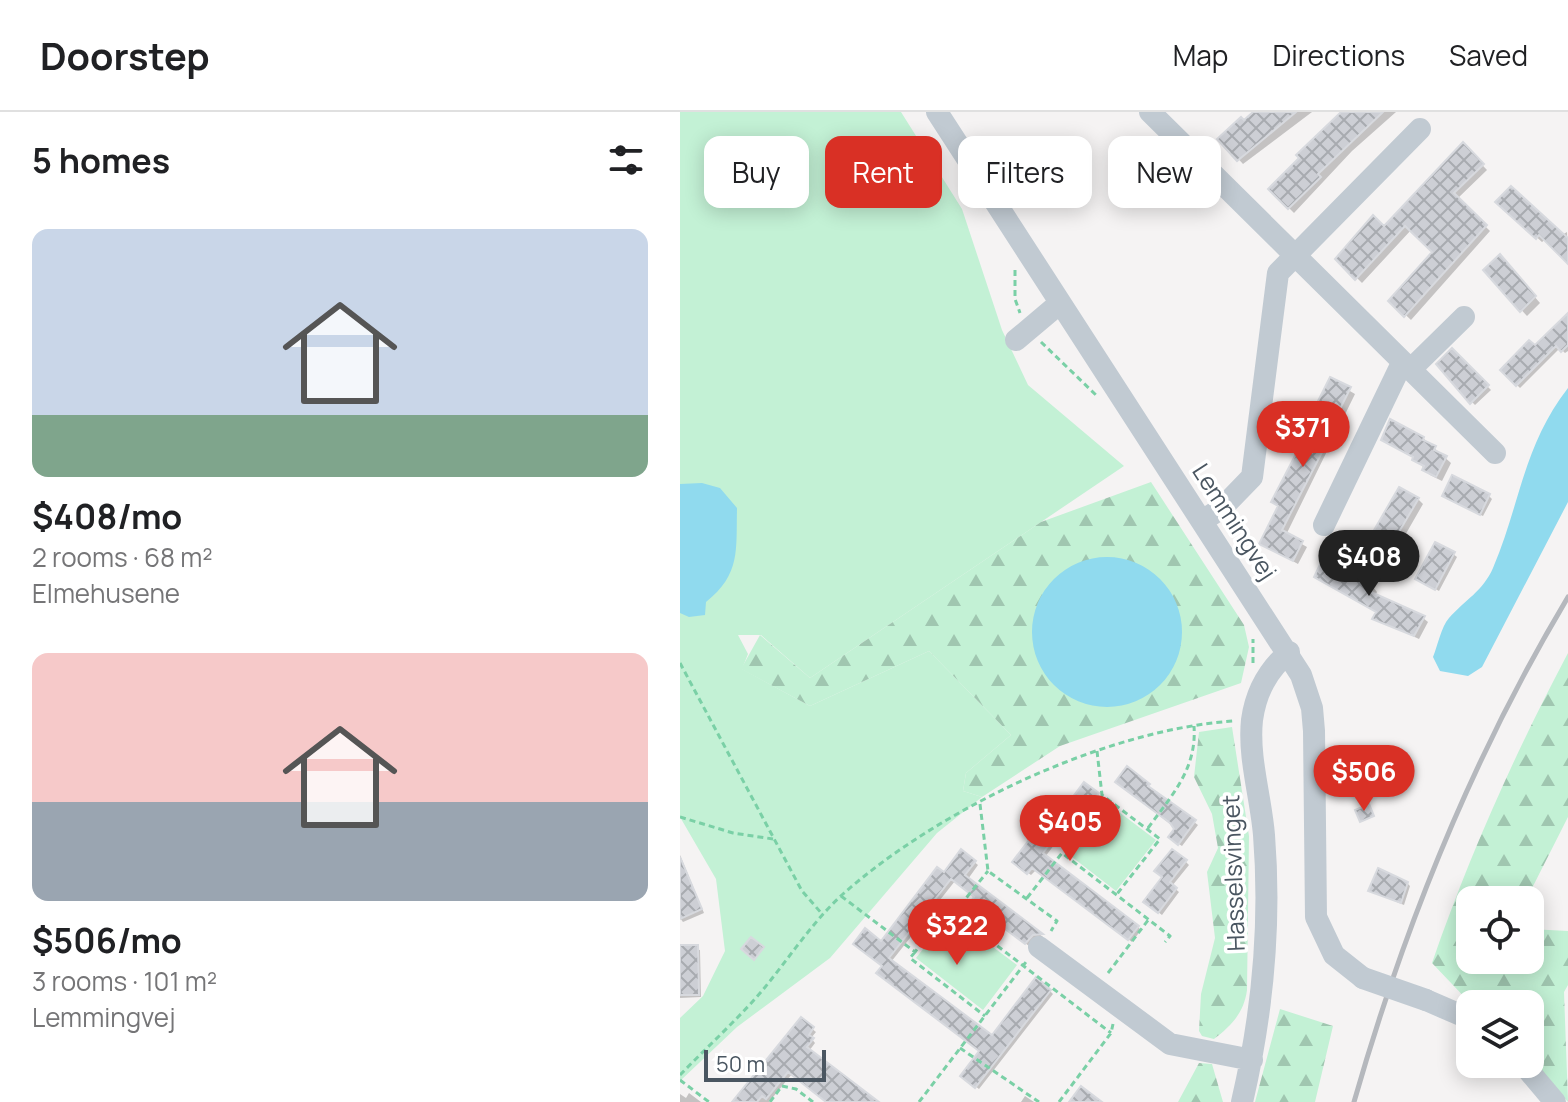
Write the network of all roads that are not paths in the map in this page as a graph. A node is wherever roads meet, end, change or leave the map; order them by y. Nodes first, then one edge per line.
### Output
1 (937, 112) edge
2 (1150, 112) edge
3 (1420, 129) dead end
4 (1293, 257) junction
5 (1060, 303) junction
6 (1464, 317) dead end
7 (1022, 334) road end
8 (1406, 366) junction
9 (1495, 453) dead end
10 (1202, 521) junction
11 (1324, 525) dead end
12 (1289, 652) junction
13 (1039, 947) road end
14 (1456, 1013) edge
15 (1252, 1060) junction
16 (1535, 1078) edge
17 (1242, 1102) edge
18 (1555, 1102) edge

1 - 5 street, Lemmingvej
2 - 4 street
3 - 4 street
4 - 8 street
4 - 10 street
5 - 7 street
5 - 10 street, Lemmingvej
6 - 8 street
8 - 9 street
8 - 11 street
10 - 12 street, Lemmingvej
12 - 14 street, Lemmingvej, bridge
12 - 15 street, Hasselsvinget
13 - 15 street
15 - 17 street, Hasselsvinget
16 - 18 street

